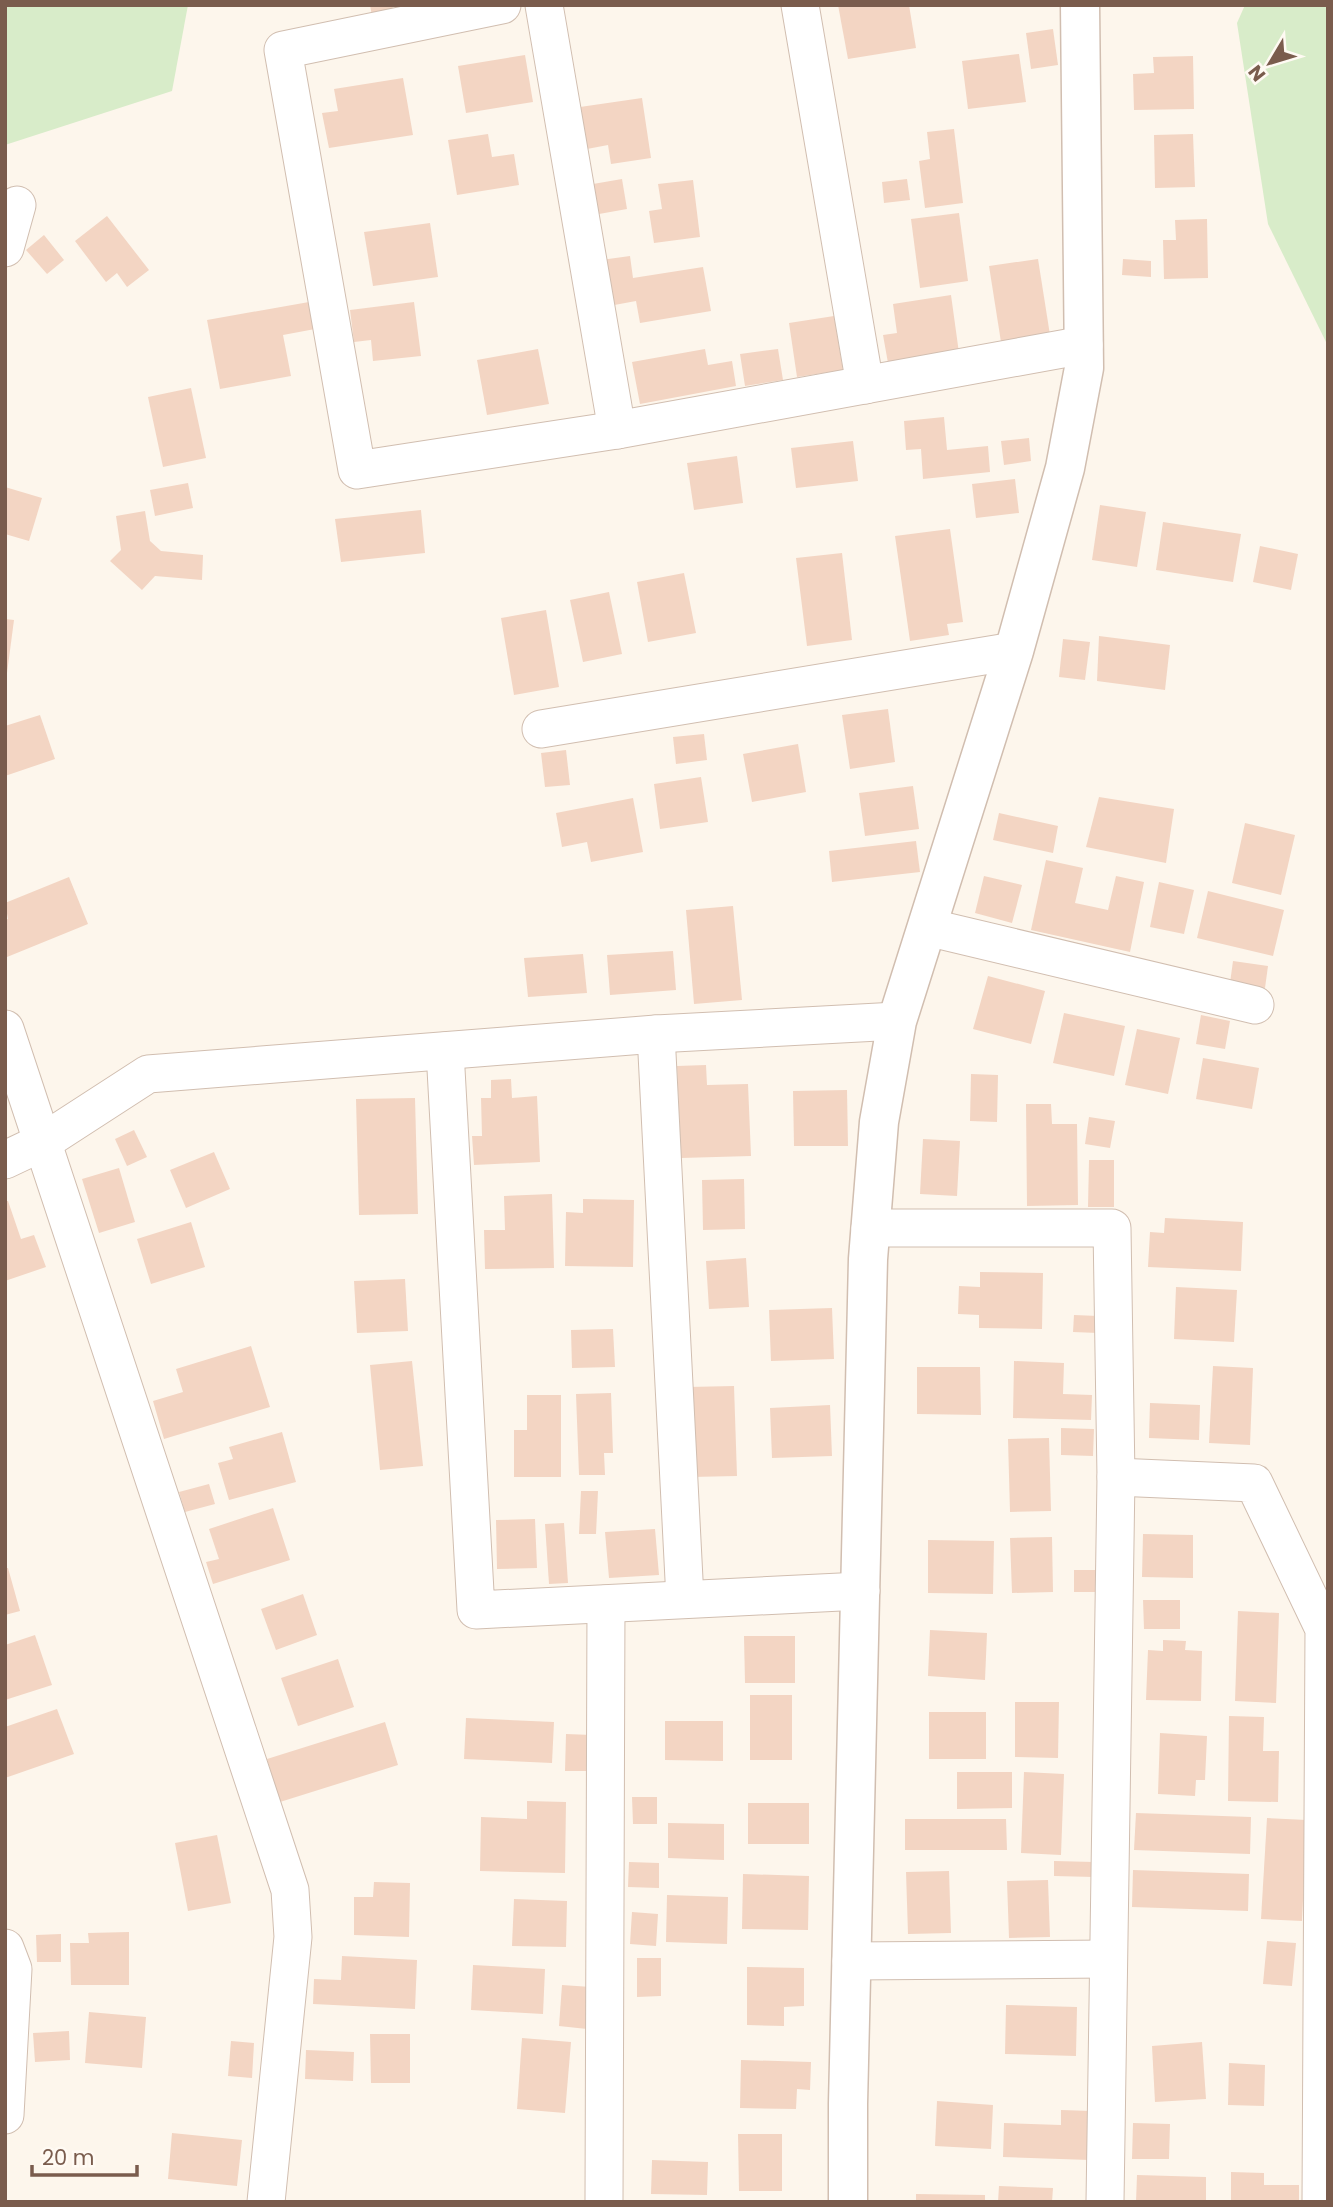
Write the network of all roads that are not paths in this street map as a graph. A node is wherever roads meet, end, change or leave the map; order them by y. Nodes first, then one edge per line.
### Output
1 (502, 5) edge
2 (544, 5) edge
3 (800, 5) edge
4 (1080, 5) edge
5 (17, 205) dead end
6 (5, 248) edge
7 (1084, 345) junction
8 (865, 385) junction
9 (617, 430) junction
10 (1014, 650) junction
11 (541, 729) dead end
12 (927, 927) junction
13 (1255, 1005) dead end
14 (897, 1021) junction
15 (5, 1029) edge
16 (656, 1034) junction
17 (445, 1051) junction
18 (44, 1142) junction
19 (5, 1160) edge
20 (870, 1228) junction
21 (1116, 1476) junction
22 (861, 1591) junction
23 (685, 1599) junction
24 (606, 1604) junction
25 (5, 1948) edge
26 (1108, 1959) junction
27 (851, 1961) junction
28 (5, 2115) edge
29 (266, 2202) edge
30 (604, 2202) edge
31 (848, 2202) edge
32 (1105, 2202) edge
33 (1321, 2202) edge

1 - 9 street
2 - 9 street
3 - 8 street
4 - 7 street
5 - 6 street
7 - 8 street
7 - 10 street
8 - 9 street
10 - 11 street
10 - 12 street
12 - 13 street
12 - 14 street
14 - 16 street
14 - 20 street
15 - 18 street
16 - 17 street
16 - 23 street
17 - 18 street
17 - 24 street
18 - 19 street
18 - 29 street
20 - 21 street
20 - 22 street
21 - 26 street
21 - 33 street
22 - 23 street
22 - 27 street
23 - 24 street
24 - 30 street
25 - 28 street
26 - 27 street
26 - 32 street
27 - 31 street

